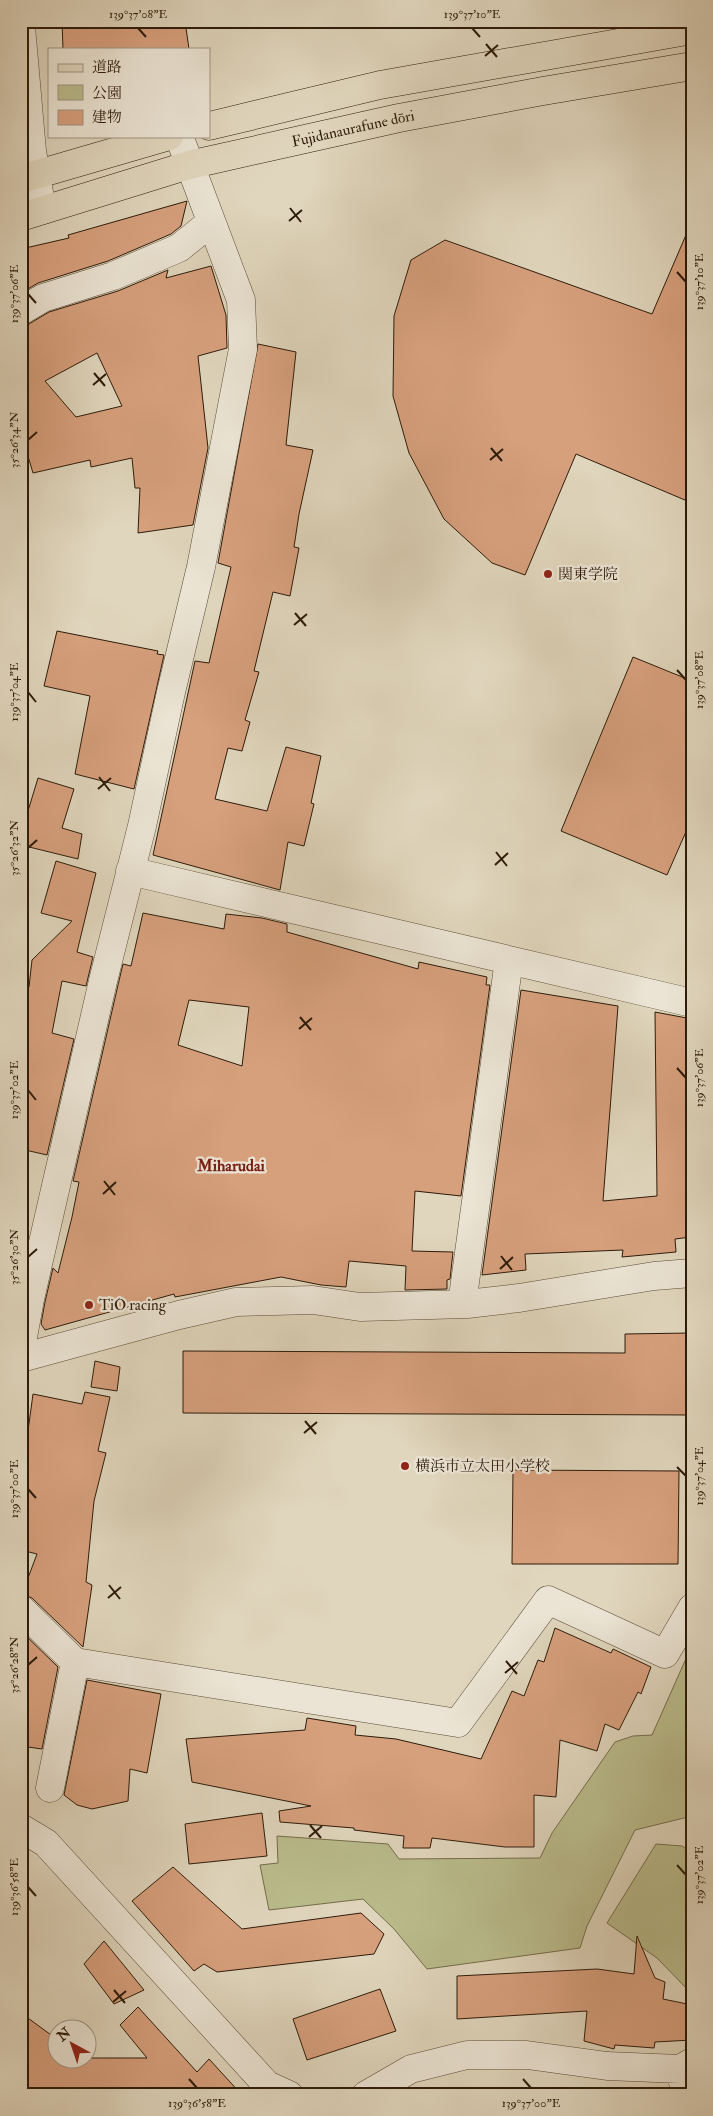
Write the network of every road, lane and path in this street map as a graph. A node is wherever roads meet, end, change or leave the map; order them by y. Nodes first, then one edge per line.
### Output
1 (21, 27) edge
2 (692, 30) edge
3 (692, 66) edge
4 (210, 126) edge
5 (162, 138) edge
6 (180, 138) edge
7 (189, 166) junction
8 (28, 177) edge
9 (32, 214) edge
10 (210, 223) junction
11 (21, 312) edge
12 (130, 871) junction
13 (509, 960) junction
14 (692, 1003) edge
15 (692, 1273) edge
16 (462, 1304) junction
17 (21, 1348) edge
18 (21, 1358) edge
19 (692, 1608) edge
20 (21, 1609) edge
21 (76, 1662) junction
22 (50, 1788) dead end
23 (21, 1828) edge
24 (686, 2066) edge
25 (290, 2095) edge
26 (366, 2095) edge
27 (686, 2095) edge

1 - 8 street
2 - 4 main road
3 - 7 main road, Fujidanaurafune dōri
5 - 8 main road
6 - 7 street
7 - 9 main road, Fujidanaurafune dōri
7 - 10 street
8 - 9 street
10 - 11 street
10 - 12 street
12 - 13 street
12 - 17 street
13 - 14 street
13 - 16 street
15 - 16 street
16 - 18 street
19 - 21 street
20 - 21 street
21 - 22 street
23 - 25 street
24 - 26 street
24 - 27 street

